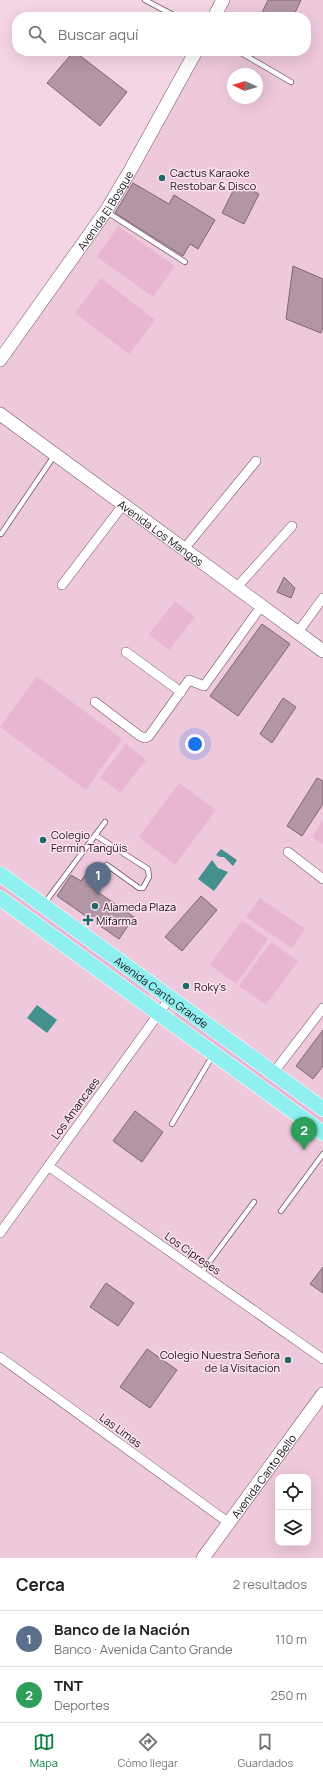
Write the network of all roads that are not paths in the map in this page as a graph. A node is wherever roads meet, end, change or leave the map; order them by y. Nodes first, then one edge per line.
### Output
1 (145, 0) edge
2 (223, 0) edge
3 (168, 12) edge
4 (217, 12) edge
5 (193, 56) edge
6 (247, 56) edge
7 (291, 82) dead end
8 (106, 212) junction
9 (185, 262) dead end
10 (0, 360) edge
11 (0, 414) edge
12 (55, 454) junction
13 (256, 461) dead end
14 (123, 505) junction
15 (292, 526) dead end
16 (1, 534) edge
17 (184, 549) junction
18 (62, 585) dead end
19 (237, 587) junction
20 (323, 598) edge
21 (262, 605) junction
22 (298, 632) junction
23 (323, 651) edge
24 (126, 652) dead end
25 (181, 692) junction
26 (95, 702) dead end
27 (105, 822) dead end
28 (95, 835) junction
29 (288, 852) dead end
30 (107, 865) dead end
31 (0, 874) edge
32 (323, 879) edge
33 (0, 898) edge
34 (43, 905) junction
35 (170, 998) junction
36 (323, 1008) edge
37 (159, 1015) junction
38 (214, 1054) junction
39 (274, 1072) junction
40 (323, 1109) edge
41 (172, 1124) dead end
42 (323, 1133) edge
43 (323, 1154) edge
44 (48, 1166) junction
45 (254, 1202) dead end
46 (281, 1211) dead end
47 (0, 1233) edge
48 (201, 1273) junction
49 (0, 1357) edge
50 (323, 1359) edge
51 (323, 1394) edge
52 (229, 1523) junction
53 (203, 1558) edge

1 - 3 lane
2 - 4 street
5 - 8 street, Avenida El Bosque
6 - 7 lane
8 - 9 lane
8 - 10 street, Avenida El Bosque
11 - 12 street, Avenida Los Mangos
12 - 14 street, Avenida Los Mangos
12 - 16 lane
13 - 17 street
14 - 17 street, Avenida Los Mangos
14 - 18 street
15 - 19 street
17 - 19 street, Avenida Los Mangos
19 - 21 street, Avenida Los Mangos
20 - 22 street
21 - 22 street, Avenida Los Mangos
21 - 25 street
22 - 23 street, Avenida Los Mangos
24 - 25 street
25 - 26 street
27 - 28 lane
28 - 30 lane
28 - 34 lane
29 - 32 street
31 - 34 main road, Avenida Canto Grande
33 - 37 main road, Avenida Canto Grande
34 - 35 main road, Avenida Canto Grande
35 - 37 street, Los Amancaes
35 - 39 main road, Avenida Canto Grande
36 - 39 street
37 - 38 main road, Avenida Canto Grande
37 - 44 street, Los Amancaes
38 - 41 lane
38 - 42 main road, Avenida Canto Grande
39 - 40 main road, Avenida Canto Grande
43 - 46 lane
44 - 47 street, Los Amancaes
44 - 48 street, Los Cipreses
45 - 48 lane
48 - 50 street, Los Cipreses
49 - 52 street, Las Limas
51 - 52 street, Avenida Canto Bello
52 - 53 street, Avenida Canto Bello

